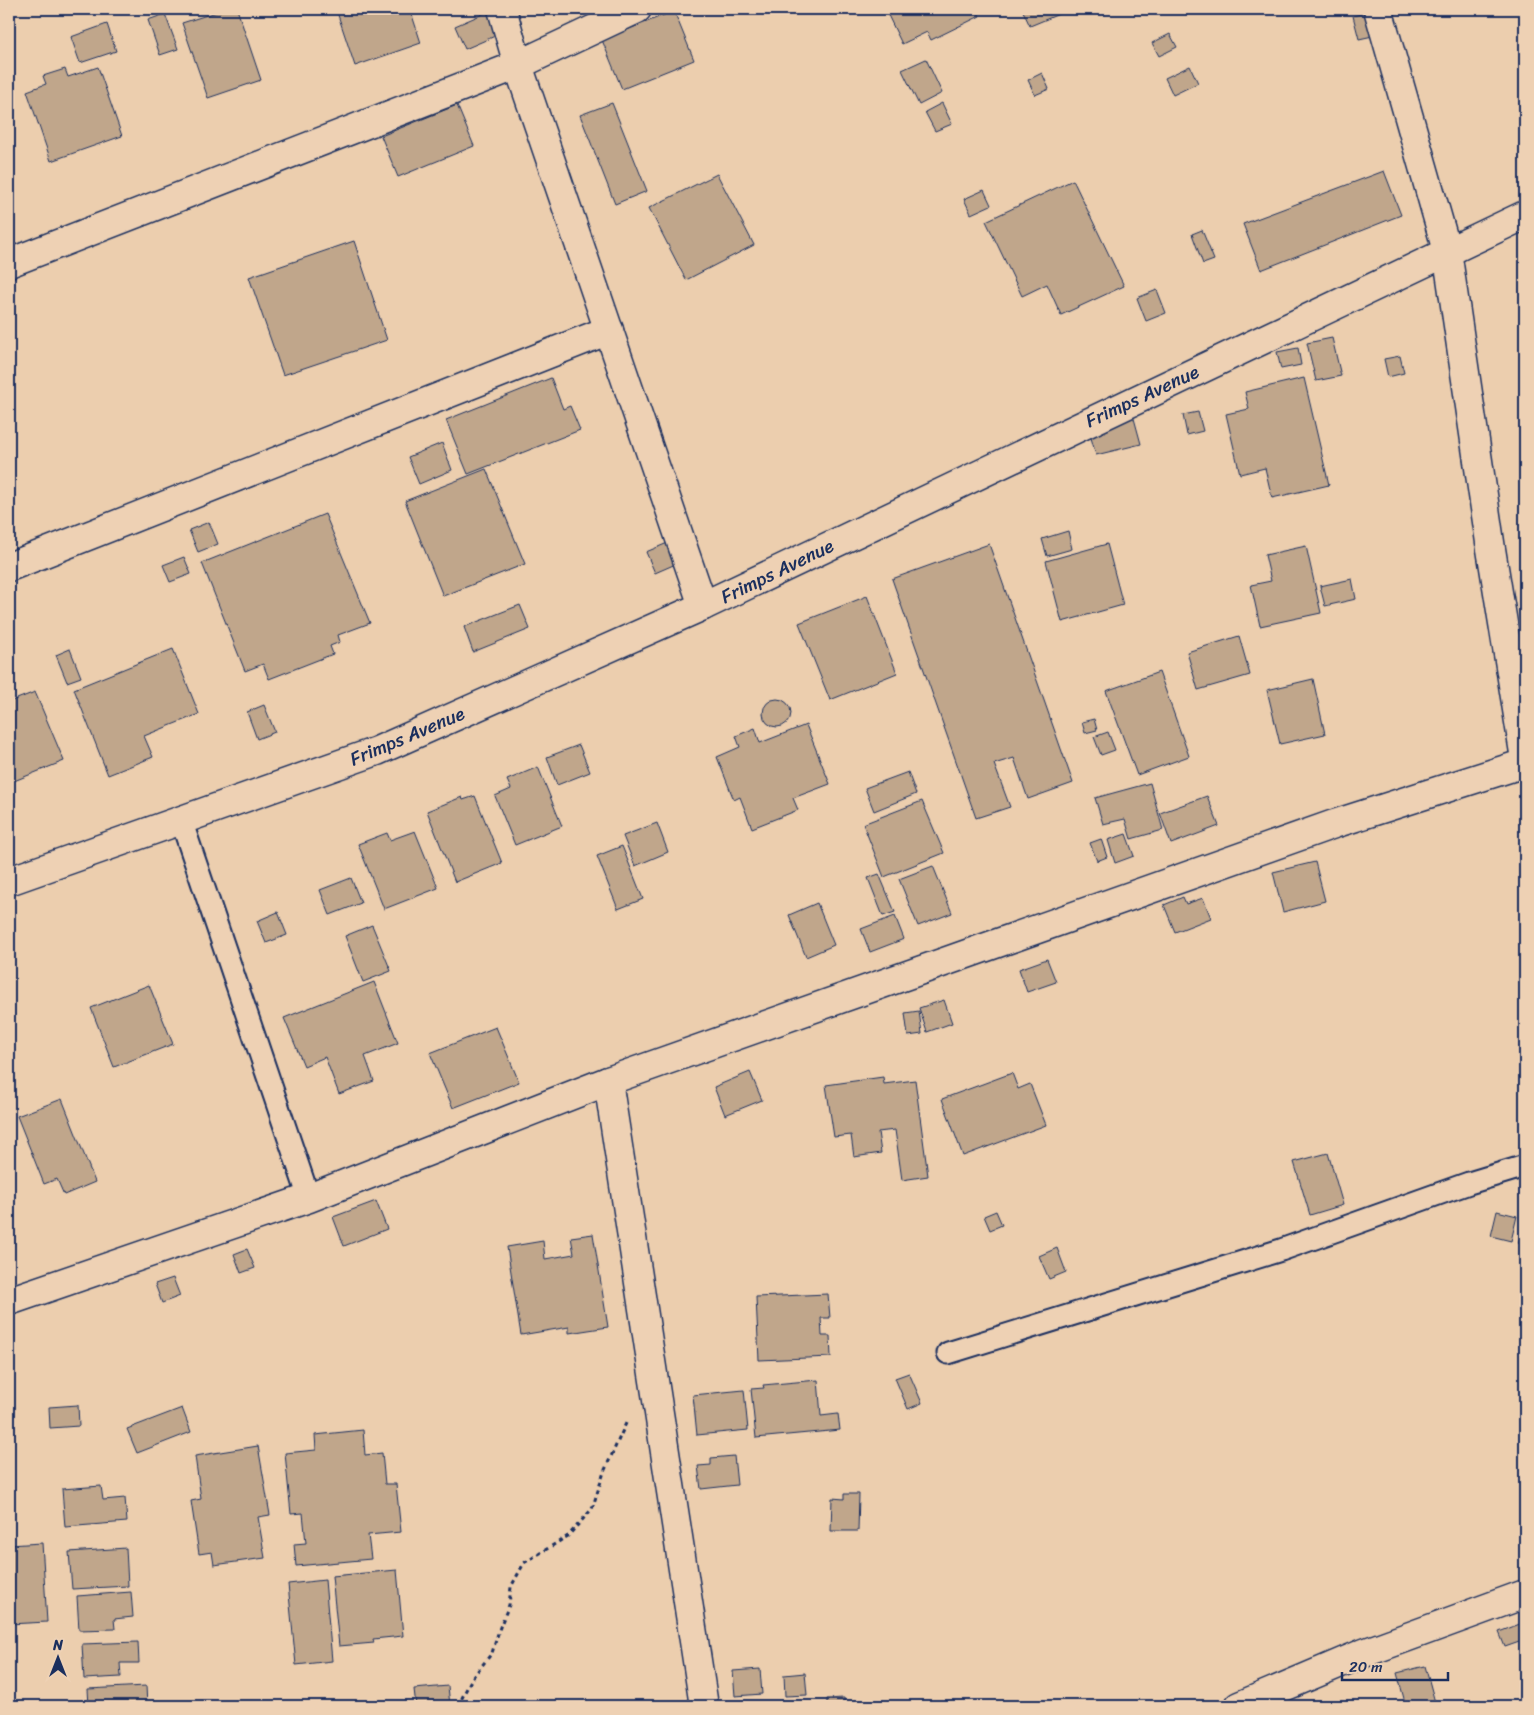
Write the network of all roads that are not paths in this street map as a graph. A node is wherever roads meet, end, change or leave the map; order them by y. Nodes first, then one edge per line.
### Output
1 (502, 9) edge
2 (637, 9) edge
3 (1378, 9) edge
4 (518, 65) junction
5 (1525, 215) edge
6 (1447, 252) junction
7 (9, 263) edge
8 (609, 330) junction
9 (9, 567) edge
10 (703, 606) junction
11 (1525, 759) edge
12 (1525, 763) edge
13 (181, 820) junction
14 (9, 881) edge
15 (608, 1082) junction
16 (1525, 1166) edge
17 (309, 1198) junction
18 (9, 1301) edge
19 (948, 1353) dead end
20 (1525, 1594) edge
21 (704, 1706) edge
22 (1239, 1706) edge

1 - 4 street
2 - 4 street
3 - 6 street
4 - 7 street
4 - 8 street
5 - 6 street, Frimps Avenue
6 - 10 street, Frimps Avenue
6 - 11 street
8 - 9 street
8 - 10 street
10 - 13 street, Frimps Avenue
12 - 15 street
13 - 14 street, Frimps Avenue
13 - 17 lane
15 - 17 street
15 - 21 street
16 - 19 lane
17 - 18 street
20 - 22 street

